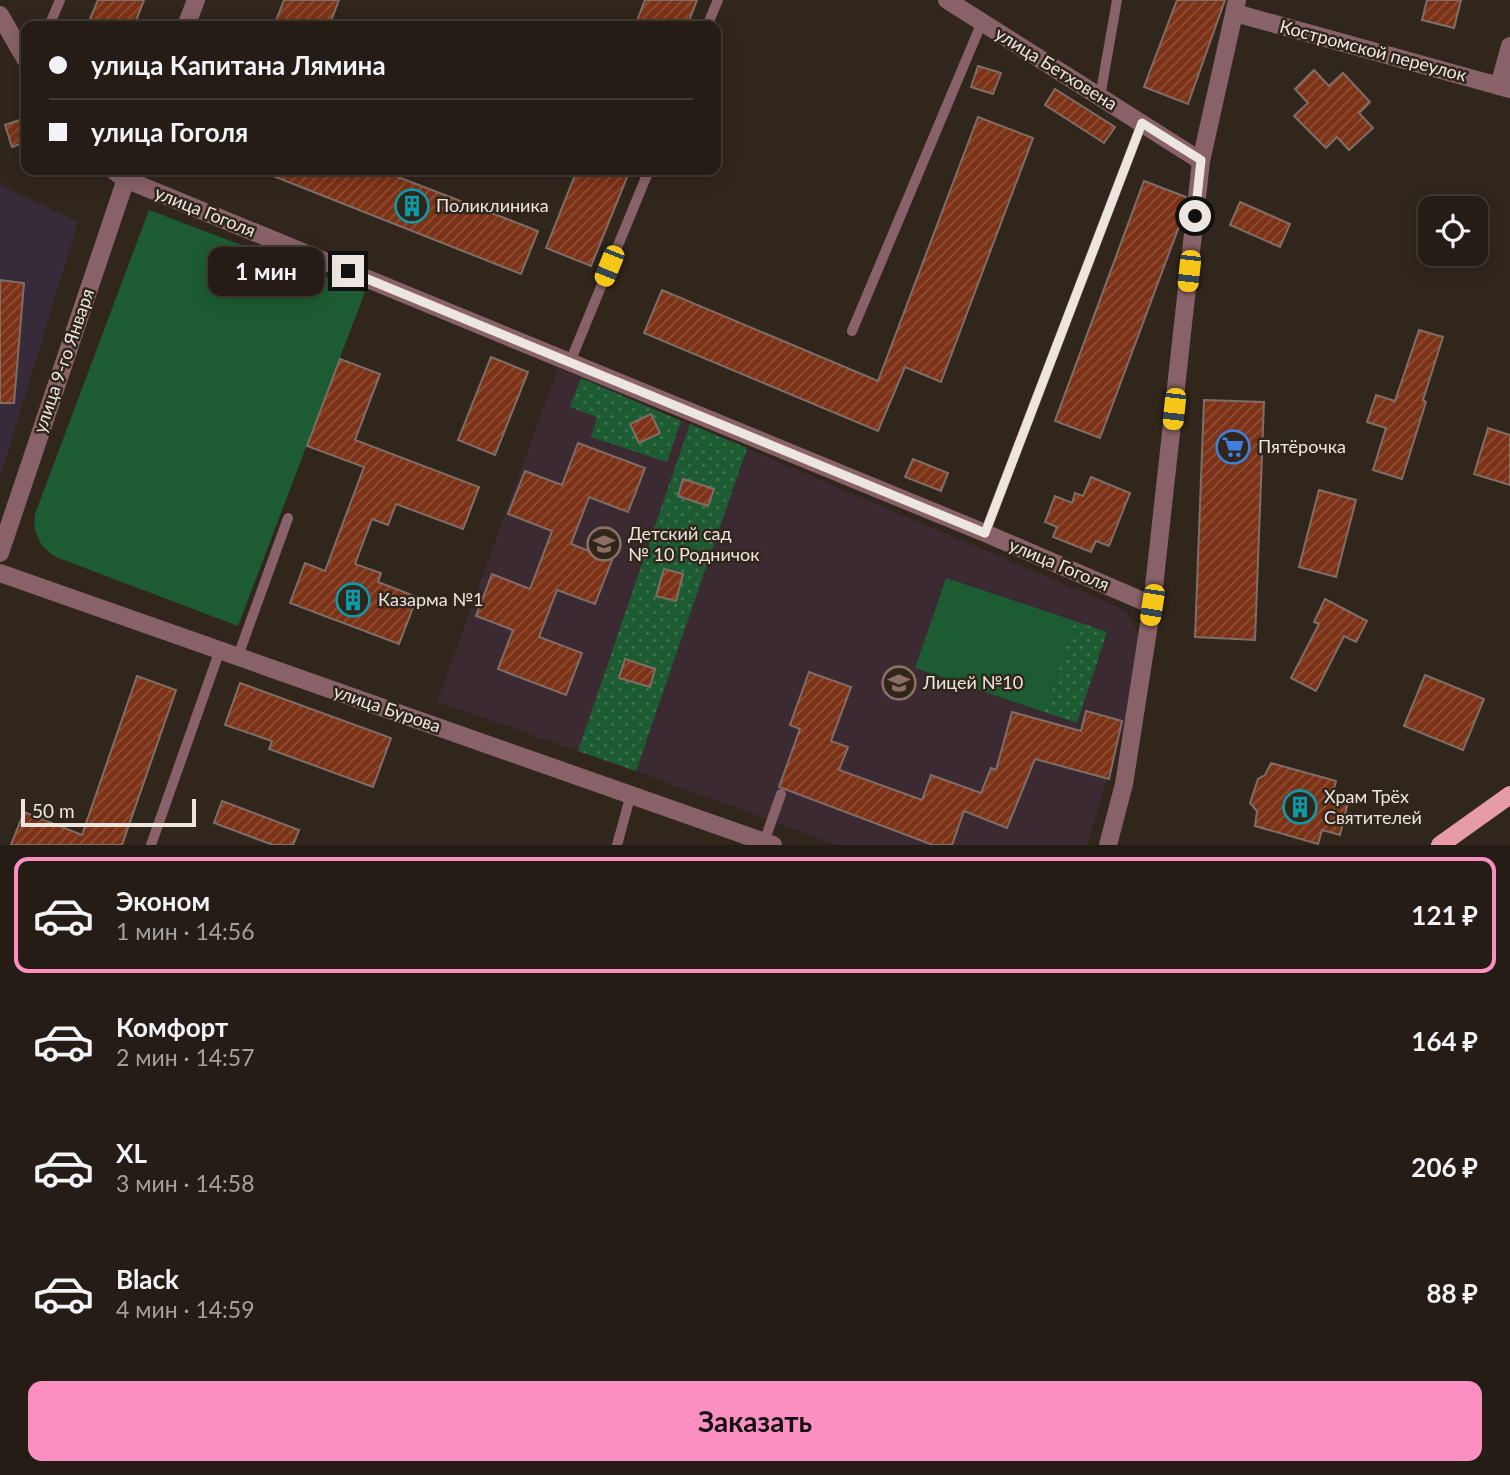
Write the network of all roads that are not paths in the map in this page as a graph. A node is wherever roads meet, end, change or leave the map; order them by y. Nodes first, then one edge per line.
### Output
1 (60, 0) edge
2 (197, 0) edge
3 (718, 0) edge
4 (947, 0) edge
5 (1117, 0) edge
6 (1236, 6) edge
7 (0, 15) edge
8 (51, 21) edge
9 (188, 21) edge
10 (709, 21) edge
11 (982, 22) junction
12 (1510, 46) edge
13 (21, 51) edge
14 (1504, 87) edge
15 (1100, 97) junction
16 (1142, 123) junction
17 (1201, 160) junction
18 (121, 175) edge
19 (127, 175) edge
20 (647, 175) edge
21 (852, 331) dead end
22 (570, 362) junction
23 (288, 519) dead end
24 (985, 533) junction
25 (0, 553) edge
26 (0, 573) edge
27 (1152, 605) junction
28 (220, 650) junction
29 (238, 656) junction
30 (631, 794) junction
31 (781, 794) dead end
32 (1510, 795) edge
33 (769, 843) edge
34 (151, 845) edge
35 (617, 845) edge
36 (1108, 845) edge
37 (1440, 845) edge

1 - 8 lane
2 - 9 street
3 - 10 lane
4 - 11 street, улица Бетховена
5 - 15 lane
6 - 14 street, Костромской переулок
6 - 17 street
7 - 13 street
11 - 15 street, улица Бетховена
11 - 21 lane
12 - 14 street
15 - 16 street, улица Бетховена
16 - 17 street, улица Бетховена
16 - 24 lane
17 - 27 street
18 - 25 street, улица 9-го Января
19 - 22 street, улица Гоголя
20 - 22 lane
22 - 24 street, улица Гоголя
23 - 29 lane
24 - 27 street, улица Гоголя
26 - 28 street, улица Бурова
27 - 36 street
28 - 29 street, улица Бурова
28 - 34 lane
29 - 30 street, улица Бурова
30 - 33 street, улица Бурова
30 - 35 lane
31 - 33 lane
32 - 37 main road

